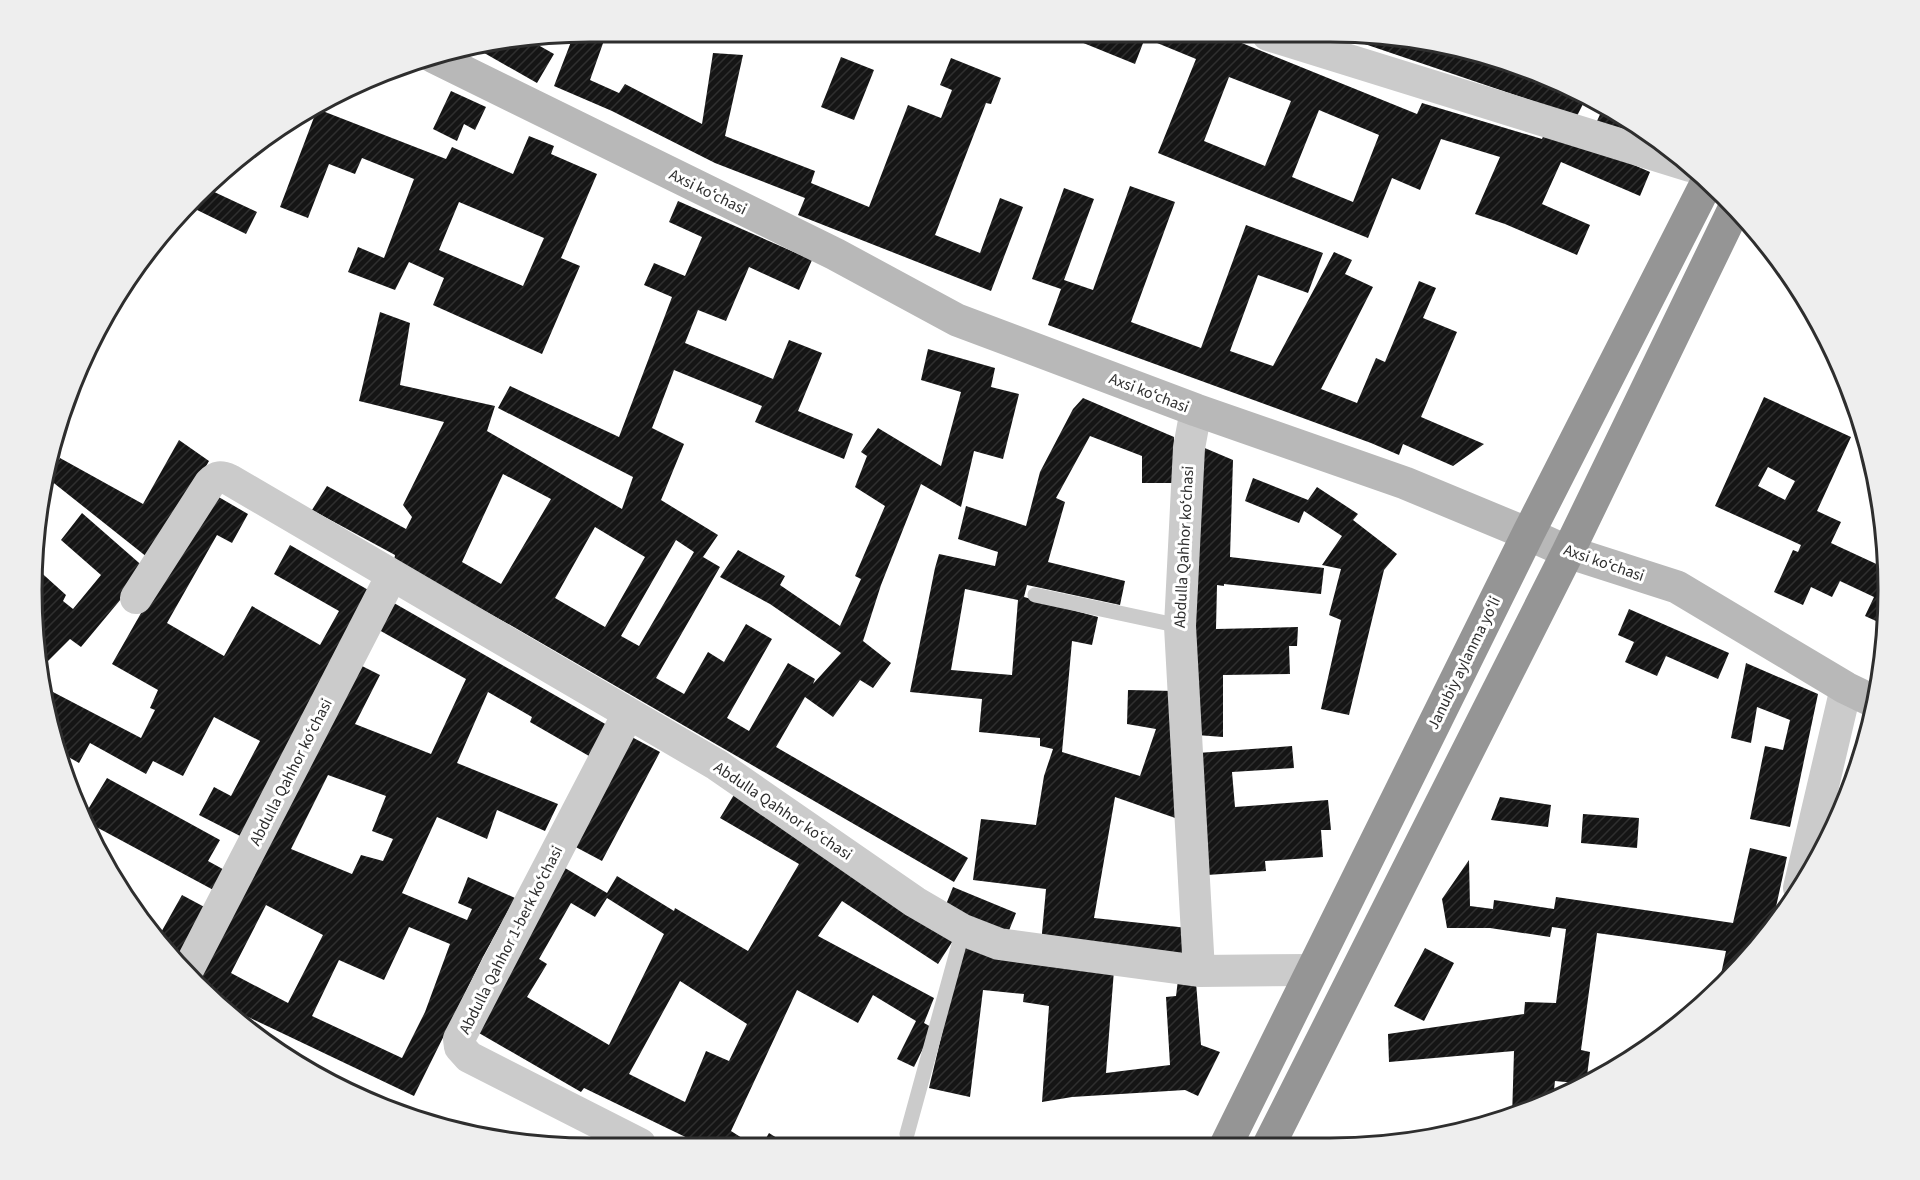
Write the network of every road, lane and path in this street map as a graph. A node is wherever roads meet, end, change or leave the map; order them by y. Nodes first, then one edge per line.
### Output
1 (1291, 42) edge
2 (444, 62) edge
3 (1669, 160) edge
4 (1703, 190) edge
5 (1730, 217) edge
6 (1196, 410) junction
7 (1528, 534) junction
8 (1568, 552) junction
9 (392, 575) junction
10 (1035, 595) dead end
11 (136, 598) dead end
12 (1180, 626) junction
13 (1846, 688) junction
14 (1867, 698) edge
15 (628, 714) junction
16 (1804, 865) edge
17 (963, 930) junction
18 (191, 964) edge
19 (1311, 970) junction
20 (1199, 971) junction
21 (907, 1134) dead end
22 (628, 1138) edge
23 (1229, 1138) edge
24 (1273, 1138) edge

1 - 3 street
2 - 6 street, Axsi koʻchasi
4 - 7 highway, Janubiy aylanma yoʻli
5 - 8 highway
6 - 7 street, Axsi koʻchasi
6 - 12 street, Abdulla Qahhor koʻchasi
7 - 8 street, Axsi koʻchasi
7 - 19 highway, Janubiy aylanma yoʻli
8 - 13 street, Axsi koʻchasi
8 - 24 highway
9 - 11 street, Abdulla Qahhor koʻchasi
9 - 15 street, Abdulla Qahhor koʻchasi
9 - 18 street, Abdulla Qahhor koʻchasi
10 - 12 lane
12 - 20 street, Abdulla Qahhor koʻchasi
13 - 14 street, Axsi koʻchasi
13 - 16 street
15 - 17 street, Abdulla Qahhor koʻchasi
15 - 22 street, Аbdulla Qahhor 1-berk koʻchasi
17 - 20 street, Abdulla Qahhor koʻchasi
17 - 21 lane
19 - 20 street, Abdulla Qahhor koʻchasi
19 - 23 highway, Janubiy aylanma yoʻli

